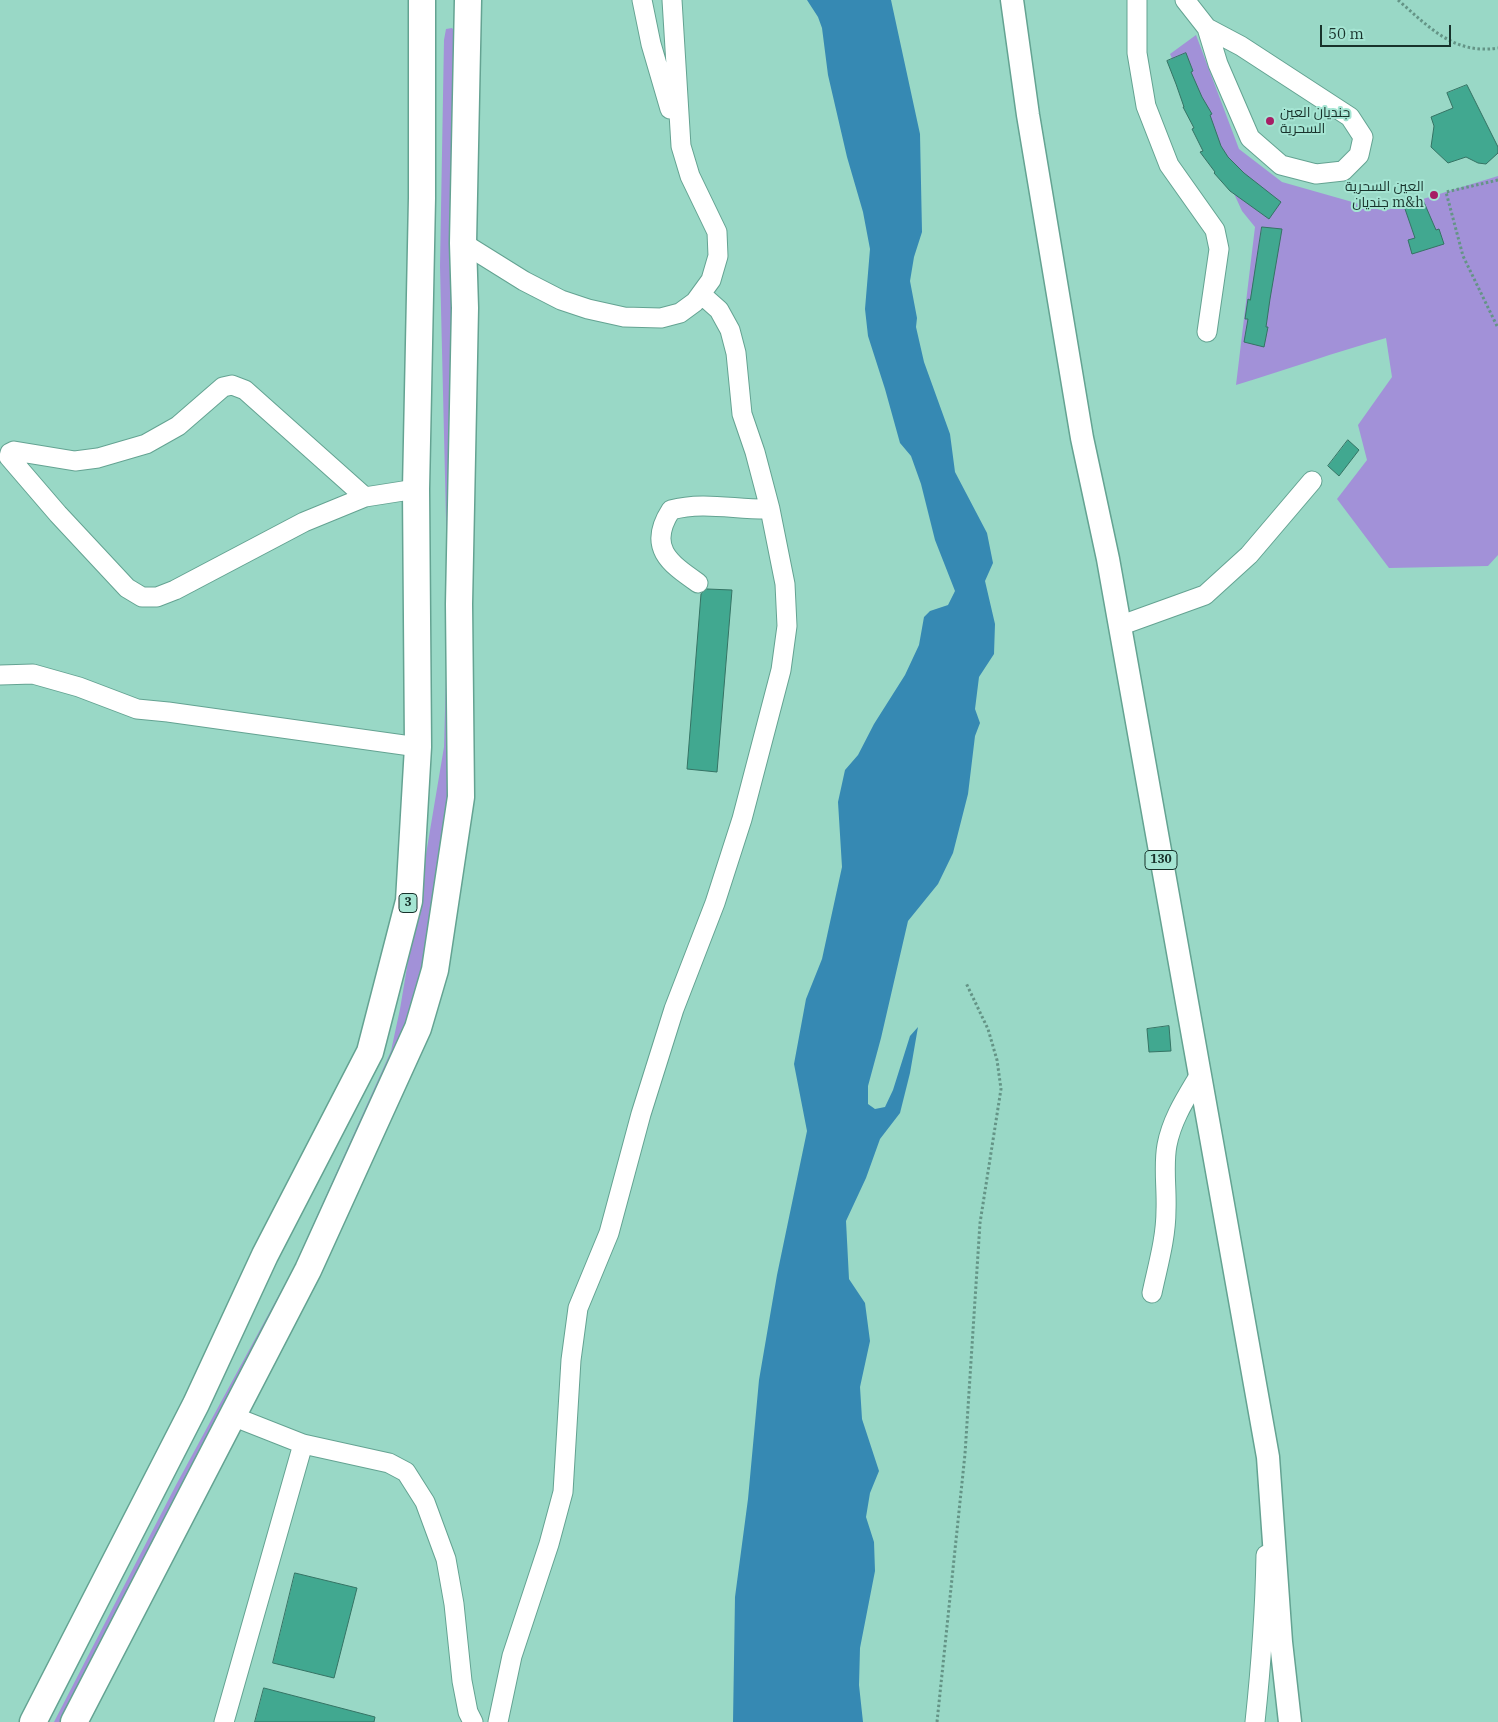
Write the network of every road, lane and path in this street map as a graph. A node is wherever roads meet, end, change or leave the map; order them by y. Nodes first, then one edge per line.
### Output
1 (423, 0) edge
2 (468, 0) edge
3 (642, 0) edge
4 (672, 0) edge
5 (1012, 0) edge
6 (1137, 0) edge
7 (1185, 0) edge
8 (1398, 0) edge
9 (1206, 28) junction
10 (1498, 48) edge
11 (681, 146) junction
12 (1498, 180) edge
13 (464, 243) junction
14 (701, 294) junction
15 (1498, 328) edge
16 (1207, 332) dead end
17 (5, 455) edge
18 (1312, 482) dead end
19 (416, 489) junction
20 (366, 497) junction
21 (770, 510) junction
22 (698, 583) dead end
23 (1119, 626) junction
24 (0, 675) edge
25 (418, 747) junction
26 (966, 983) dead end
27 (1199, 1076) junction
28 (1152, 1293) dead end
29 (232, 1416) junction
30 (303, 1444) junction
31 (1268, 1457) junction
32 (33, 1722) edge
33 (74, 1722) edge
34 (224, 1722) edge
35 (473, 1722) edge
36 (498, 1722) edge
37 (937, 1722) edge
38 (1255, 1722) edge
39 (1290, 1722) edge

1 - 19 highway, 3
2 - 13 highway
3 - 11 street
4 - 11 street
5 - 23 main road, 130
6 - 16 street
7 - 9 street
8 - 10 path
9 - 9 street
11 - 14 street
12 - 15 path
13 - 14 street
13 - 29 highway
14 - 21 street
17 - 20 street
17 - 20 street
18 - 23 street
19 - 20 street
19 - 25 highway, 3
21 - 22 street
21 - 36 street
23 - 27 main road, 130
24 - 25 street
25 - 32 highway, 3
26 - 37 path
27 - 28 street
27 - 31 main road, 130
29 - 30 street
29 - 33 highway
30 - 34 street
30 - 35 street
31 - 38 street
31 - 39 main road, 130

